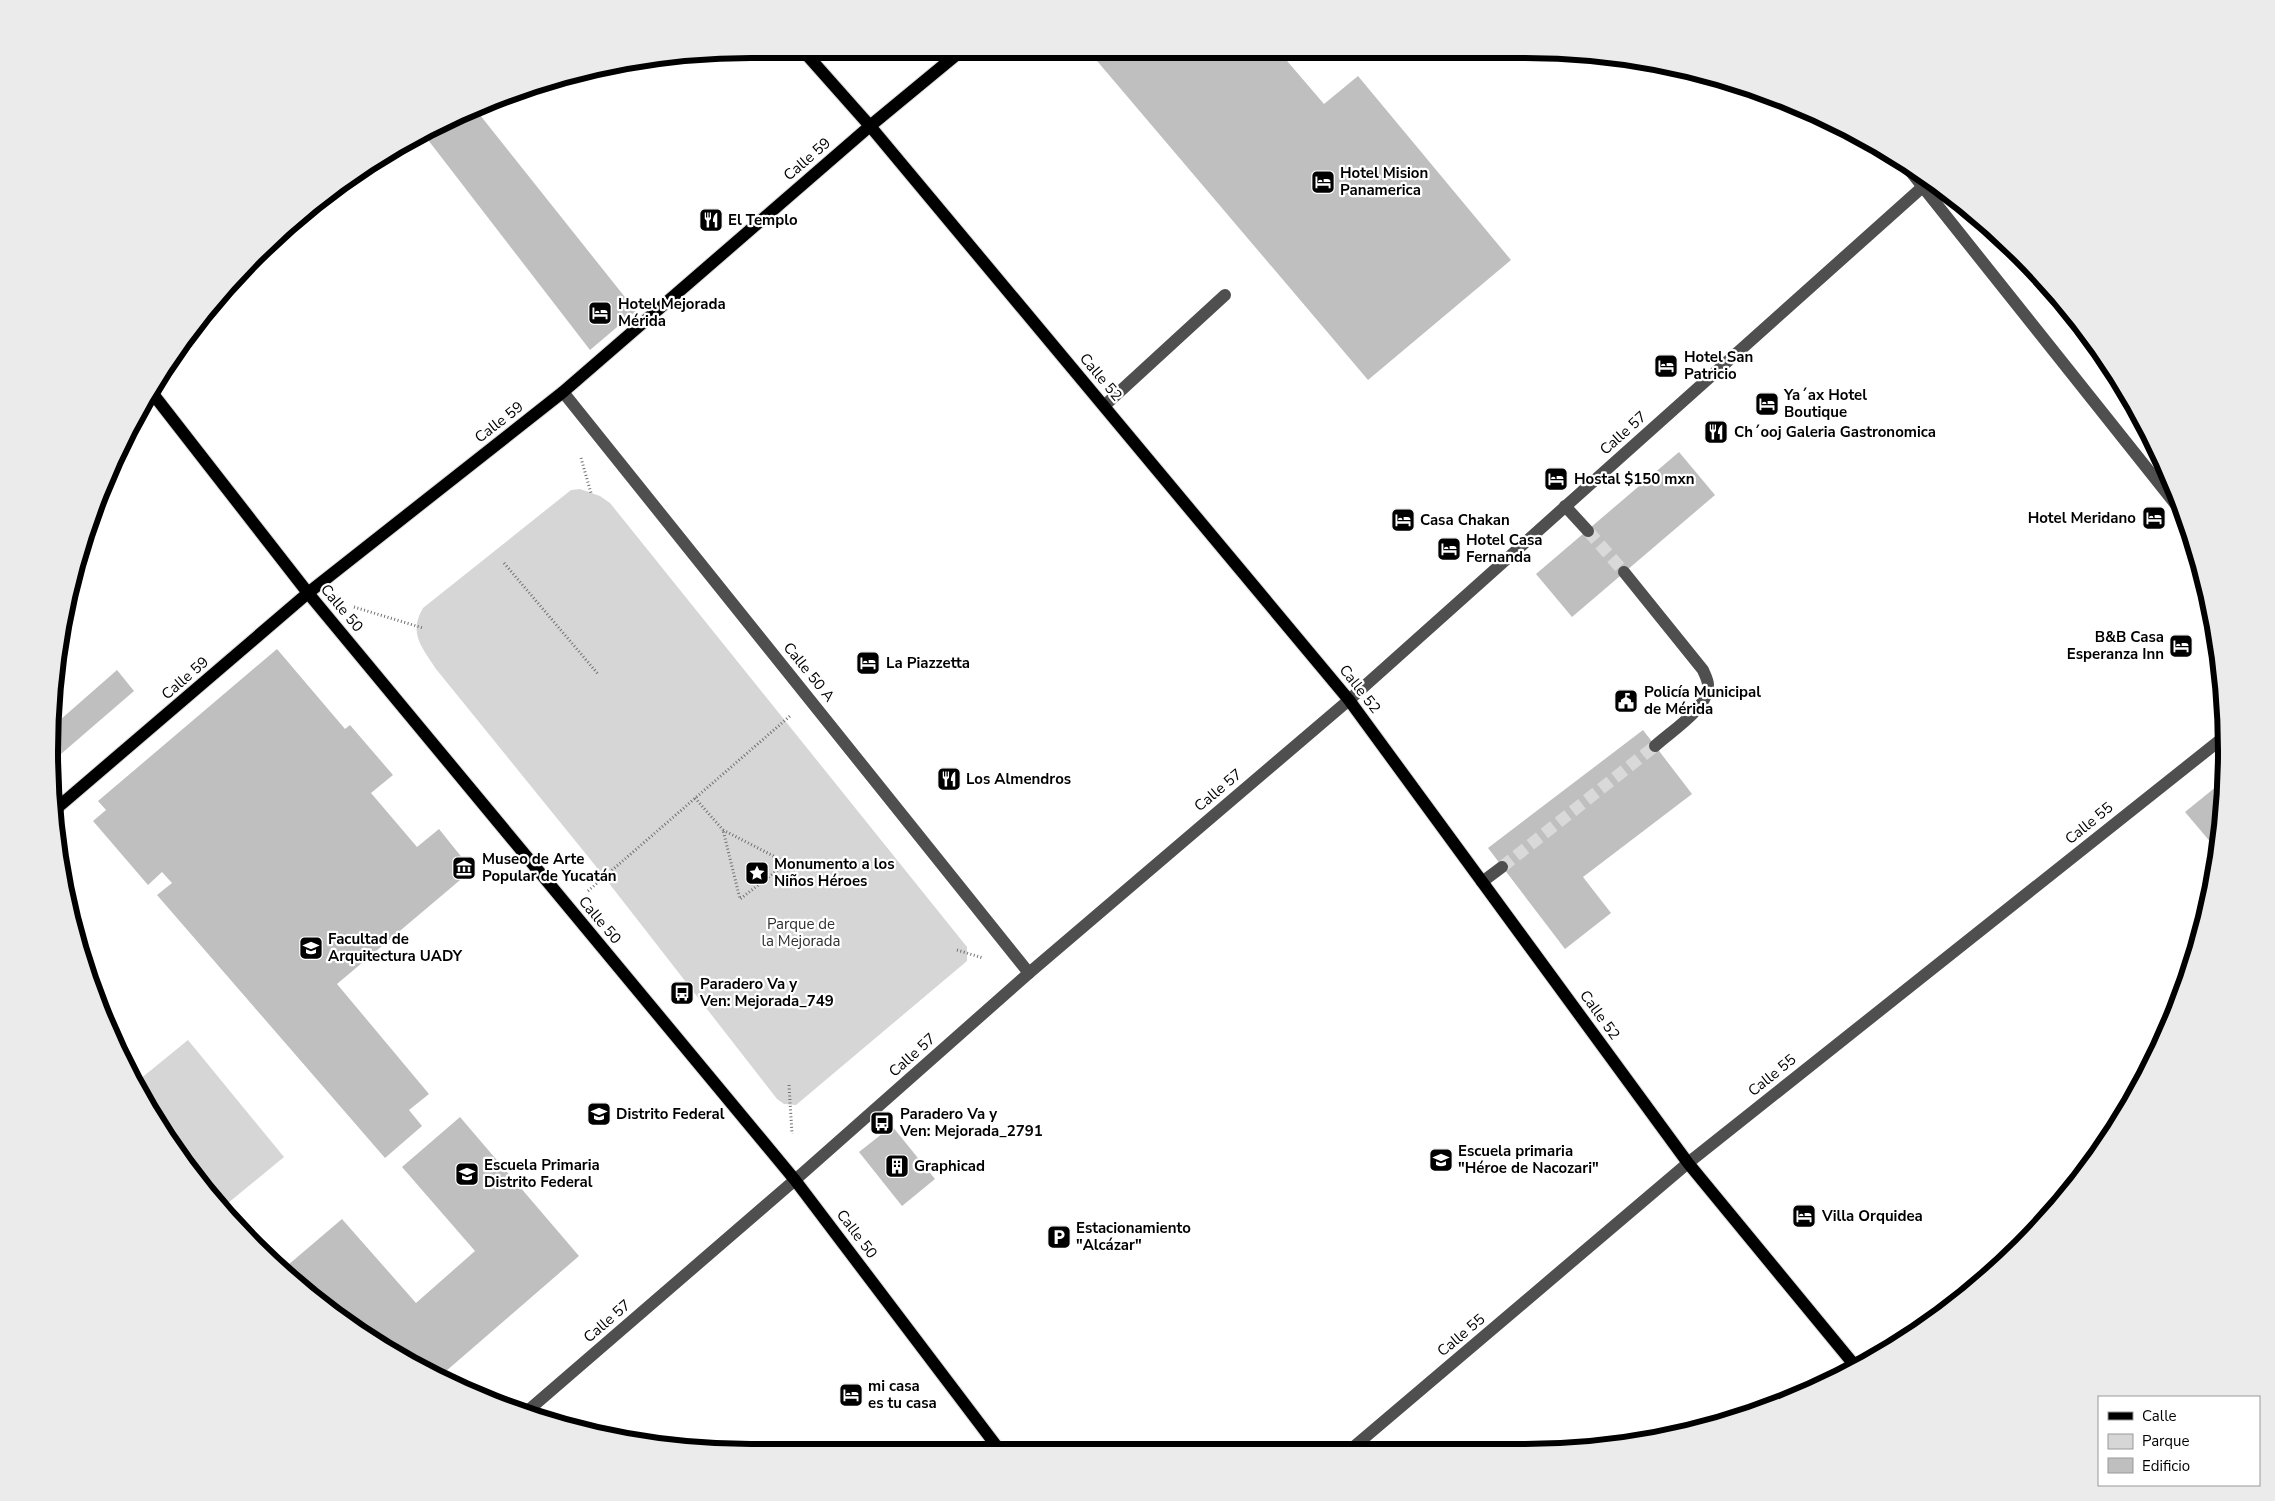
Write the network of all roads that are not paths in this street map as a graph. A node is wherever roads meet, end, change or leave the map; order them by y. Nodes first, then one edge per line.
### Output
1 (810, 58) edge
2 (952, 58) edge
3 (870, 126) junction
4 (1925, 185) edge
5 (1225, 295) dead end
6 (563, 392) junction
7 (155, 396) edge
8 (1104, 406) junction
9 (2169, 496) edge
10 (1565, 506) junction
11 (1588, 530) tunnel mouth
12 (1624, 572) tunnel mouth
13 (308, 593) junction
14 (1349, 700) junction
15 (2218, 742) edge
16 (1655, 746) tunnel mouth
17 (60, 806) edge
18 (1502, 867) tunnel mouth
19 (1482, 882) junction
20 (1029, 973) junction
21 (1688, 1163) junction
22 (795, 1180) junction
23 (1851, 1361) edge
24 (531, 1408) edge
25 (995, 1444) edge
26 (1357, 1444) edge

1 - 3 main road, Calle 52
2 - 3 main road, Calle 59
3 - 6 main road, Calle 59
3 - 8 main road, Calle 52
4 - 9 street
4 - 10 street, Calle 57
5 - 8 street
6 - 13 main road, Calle 59
6 - 20 street, Calle 50 A
7 - 13 main road, Calle 50
8 - 14 main road, Calle 52
10 - 11 street
10 - 14 street, Calle 57
12 - 16 street
13 - 17 main road, Calle 59
13 - 22 main road, Calle 50
14 - 19 main road, Calle 52
14 - 20 street, Calle 57
15 - 21 street, Calle 55
18 - 19 street
19 - 21 main road, Calle 52
20 - 22 street, Calle 57
21 - 23 main road, Calle 52
21 - 26 street, Calle 55
22 - 24 street, Calle 57
22 - 25 main road, Calle 50

